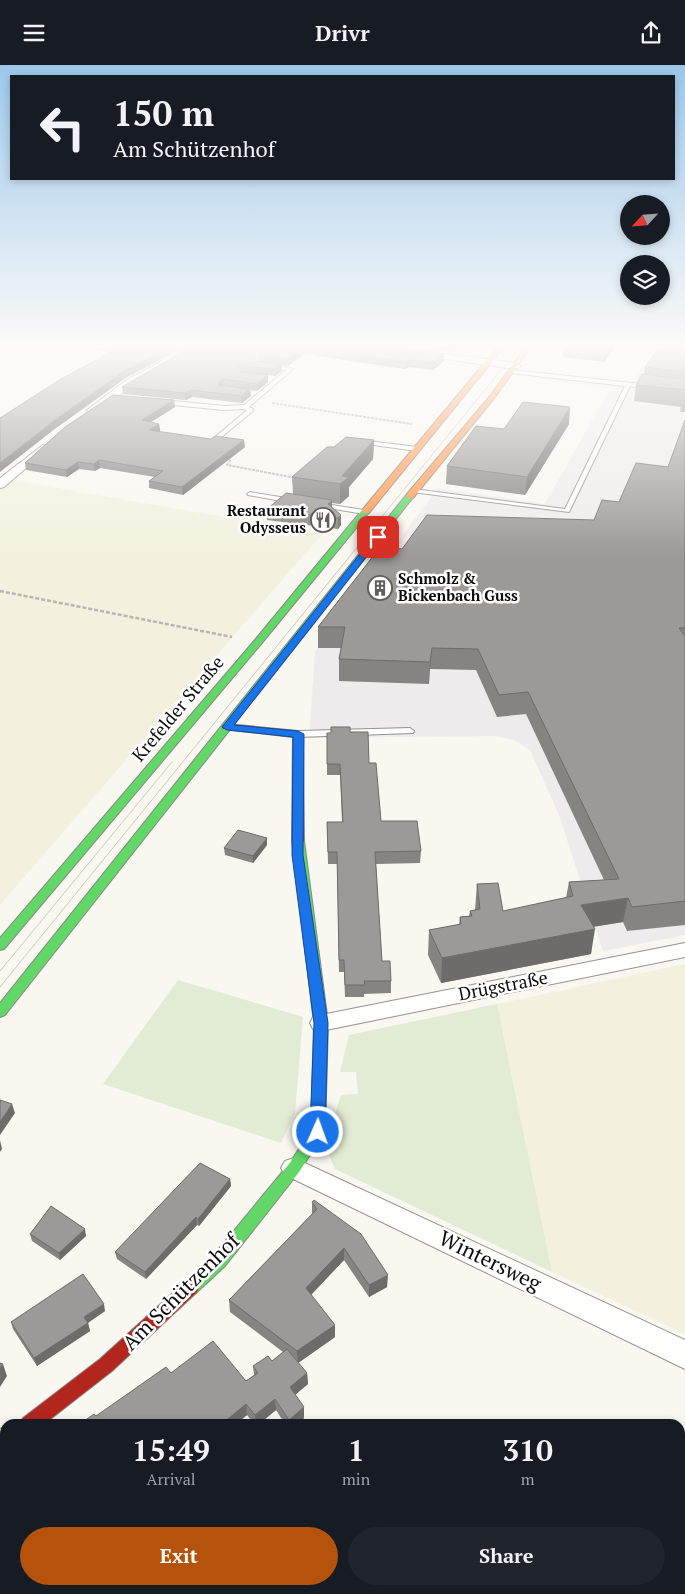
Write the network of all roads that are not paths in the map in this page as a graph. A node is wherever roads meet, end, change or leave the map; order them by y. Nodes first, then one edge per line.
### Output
1 (246, 414) edge
2 (445, 414) edge
3 (477, 414) edge
4 (614, 414) edge
5 (54, 438) edge
6 (217, 438) edge
7 (352, 443) edge
8 (417, 449) junction
9 (0, 484) edge
10 (414, 491) junction
11 (250, 494) dead end
12 (298, 501) edge
13 (307, 503) edge
14 (364, 512) junction
15 (227, 727) junction
16 (410, 731) dead end
17 (298, 734) junction
18 (0, 946) edge
19 (685, 950) edge
20 (0, 1013) edge
21 (321, 1023) junction
22 (294, 1168) junction
23 (685, 1355) edge
24 (36, 1419) edge

1 - 6 lane
2 - 8 street, Krefelder Straße
3 - 10 street
4 - 10 lane
5 - 9 street
7 - 8 lane
8 - 14 street, Krefelder Straße
10 - 15 street
11 - 12 lane
13 - 14 lane
14 - 18 street, Krefelder Straße
15 - 17 street
15 - 20 street
16 - 17 lane
17 - 21 street, Am Schützenhof
19 - 21 street, Drügstraße
21 - 22 street, Am Schützenhof
22 - 23 street, Wintersweg
22 - 24 street, Am Schützenhof

